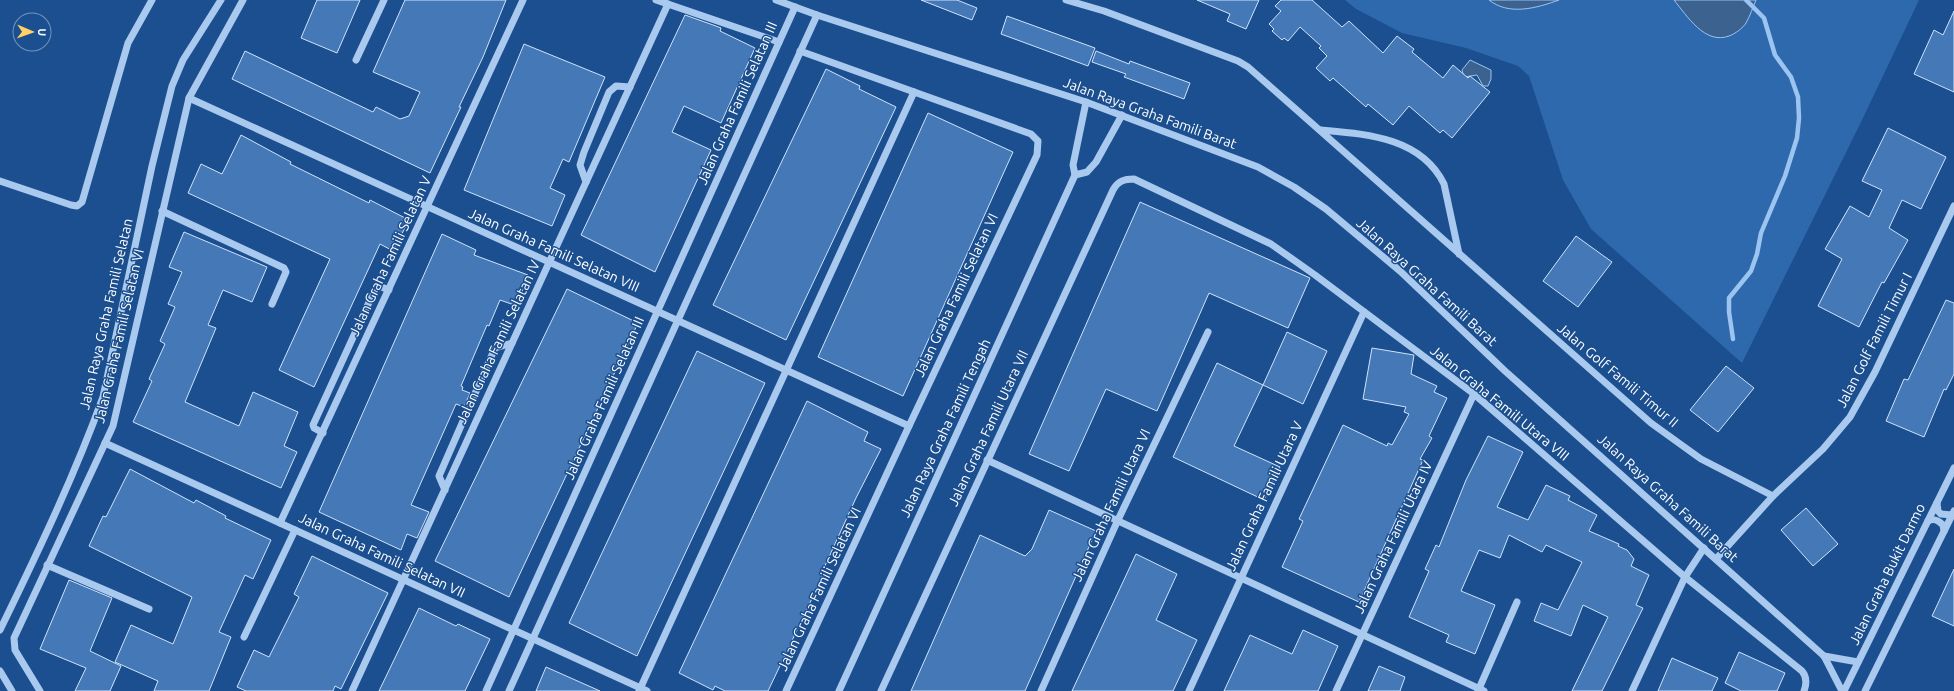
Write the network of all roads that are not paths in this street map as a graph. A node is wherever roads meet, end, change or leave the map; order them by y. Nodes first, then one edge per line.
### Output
1 (152, 0) edge
2 (221, 0) edge
3 (243, 0) edge
4 (384, 0) edge
5 (523, 0) edge
6 (656, 0) edge
7 (776, 0) edge
8 (1066, 0) edge
9 (668, 4) junction
10 (795, 7) junction
11 (817, 15) junction
12 (779, 42) junction
13 (800, 51) junction
14 (356, 60) dead end
15 (630, 87) junction
16 (914, 92) junction
17 (189, 98) junction
18 (1086, 102) junction
19 (1122, 115) junction
20 (1321, 130) junction
21 (1076, 175) junction
22 (1124, 179) joint
23 (0, 181) edge
24 (586, 182) junction
25 (1954, 206) edge
26 (427, 207) junction
27 (162, 211) junction
28 (1459, 254) junction
29 (549, 262) junction
30 (389, 290) junction
31 (272, 304) dead end
32 (657, 311) junction
33 (1364, 312) junction
34 (678, 321) junction
35 (1208, 332) dead end
36 (512, 342) junction
37 (786, 370) junction
38 (1474, 394) junction
39 (909, 426) junction
40 (323, 432) junction
41 (105, 443) junction
42 (987, 460) junction
43 (1954, 468) edge
44 (445, 490) junction
45 (1773, 496) junction
46 (1937, 502) junction
47 (1953, 513) edge
48 (1928, 521) junction
49 (1117, 522) junction
50 (280, 523) junction
51 (296, 530) junction
52 (1944, 531) junction
53 (1704, 548) junction
54 (1716, 559) junction
55 (47, 565) junction
56 (1685, 577) junction
57 (1240, 578) junction
58 (404, 580) junction
59 (1517, 602) dead end
60 (149, 609) dead end
61 (0, 630) edge
62 (513, 630) junction
63 (1362, 635) junction
64 (244, 637) dead end
65 (533, 639) junction
66 (1824, 656) junction
67 (1858, 662) junction
68 (0, 671) edge
69 (642, 690) edge
70 (1480, 690) edge
71 (12, 691) edge
72 (40, 691) edge
73 (352, 691) edge
74 (486, 691) edge
75 (509, 691) edge
76 (786, 691) edge
77 (839, 691) edge
78 (881, 691) edge
79 (1041, 691) edge
80 (1189, 691) edge
81 (1336, 691) edge
82 (1632, 691) edge
83 (1804, 691) edge
84 (1843, 691) edge
85 (1865, 691) edge

1 - 23 street
2 - 61 street, Jalan Raya Graha Famili Selatan
3 - 17 street, Jalan Graha Famili Selatan VI
4 - 14 street
5 - 26 street, Jalan Graha Famili Selatan V
6 - 9 street
7 - 10 street, Jalan Raya Graha Famili Barat
8 - 20 street, Jalan Golf Famili Timur II
9 - 12 street
9 - 15 street, Jalan Graha Famili Selatan IV
10 - 11 street, Jalan Raya Graha Famili Barat
10 - 12 street, Jalan Graha Famili Selatan III
11 - 13 street
11 - 18 street, Jalan Raya Graha Famili Barat
12 - 32 street, Jalan Graha Famili Selatan III
13 - 16 street, Jalan Graha Famili Selatan VI
13 - 34 street
15 - 24 street, Jalan Graha Famili Selatan IV
15 - 24 street
16 - 37 street
16 - 39 street, Jalan Graha Famili Selatan VI
17 - 26 street, Jalan Graha Famili Selatan VIII
17 - 27 street, Jalan Graha Famili Selatan VI
18 - 19 street, Jalan Raya Graha Famili Barat
18 - 21 street, Jalan Raya Graha Famili Tengah
19 - 21 street
19 - 53 street, Jalan Raya Graha Famili Barat
20 - 28 street, Jalan Golf Famili Timur II
20 - 28 street
21 - 77 street, Jalan Raya Graha Famili Tengah
22 - 33 street, Jalan Graha Famili Utara VIII
22 - 42 street, Jalan Graha Famili Utara VII
24 - 29 street, Jalan Graha Famili Selatan IV
25 - 45 street, Jalan Golf Famili Timur I
26 - 29 street, Jalan Graha Famili Selatan VIII
26 - 30 street, Jalan Graha Famili Selatan V
27 - 31 street
27 - 41 street, Jalan Graha Famili Selatan VI
28 - 45 street, Jalan Golf Famili Timur II
29 - 32 street, Jalan Graha Famili Selatan VIII
29 - 36 street, Jalan Graha Famili Selatan IV
30 - 40 street, Jalan Graha Famili Selatan V
30 - 40 street
32 - 34 street, Jalan Graha Famili Selatan VIII
32 - 62 street, Jalan Graha Famili Selatan III
33 - 38 street, Jalan Graha Famili Utara VIII
33 - 57 street, Jalan Graha Famili Utara V
34 - 37 street, Jalan Graha Famili Selatan VIII
34 - 65 street
35 - 49 street, Jalan Graha Famili Utara VI
36 - 44 street, Jalan Graha Famili Selatan IV
36 - 44 street
37 - 39 street, Jalan Graha Famili Selatan VIII
37 - 69 street
38 - 56 street, Jalan Graha Famili Utara VIII
38 - 63 street, Jalan Graha Famili Utara IV
39 - 76 street, Jalan Graha Famili Selatan VI
40 - 50 street, Jalan Graha Famili Selatan V
41 - 50 street, Jalan Graha Famili Selatan VII
41 - 55 street, Jalan Graha Famili Selatan VI
42 - 49 street
42 - 78 street, Jalan Graha Famili Utara VII
43 - 46 street, Jalan Graha Bukit Darmo
44 - 58 street, Jalan Graha Famili Selatan IV
45 - 54 street, Jalan Golf Famili Timur I
46 - 47 street
46 - 48 street, Jalan Graha Bukit Darmo
47 - 52 street
48 - 52 street
48 - 67 street, Jalan Graha Bukit Darmo
49 - 57 street
49 - 79 street, Jalan Graha Famili Utara VI
50 - 51 street, Jalan Graha Famili Selatan VII
51 - 58 street, Jalan Graha Famili Selatan VII
51 - 64 street
52 - 85 street
53 - 54 street, Jalan Raya Graha Famili Barat
53 - 56 street
54 - 66 street, Jalan Raya Graha Famili Barat
55 - 60 street
55 - 72 street, Jalan Graha Famili Selatan VI
56 - 82 street
56 - 83 street, Jalan Graha Famili Utara VIII
57 - 63 street
57 - 80 street, Jalan Graha Famili Utara V
58 - 62 street, Jalan Graha Famili Selatan VII
58 - 73 street, Jalan Graha Famili Selatan IV
59 - 70 street
62 - 65 street, Jalan Graha Famili Selatan VII
62 - 74 street, Jalan Graha Famili Selatan III
63 - 70 street
63 - 81 street, Jalan Graha Famili Utara IV
65 - 69 street, Jalan Graha Famili Selatan VII
65 - 75 street
66 - 67 street
66 - 84 street, Jalan Raya Graha Famili Barat
67 - 84 street, Jalan Graha Bukit Darmo
68 - 71 street

